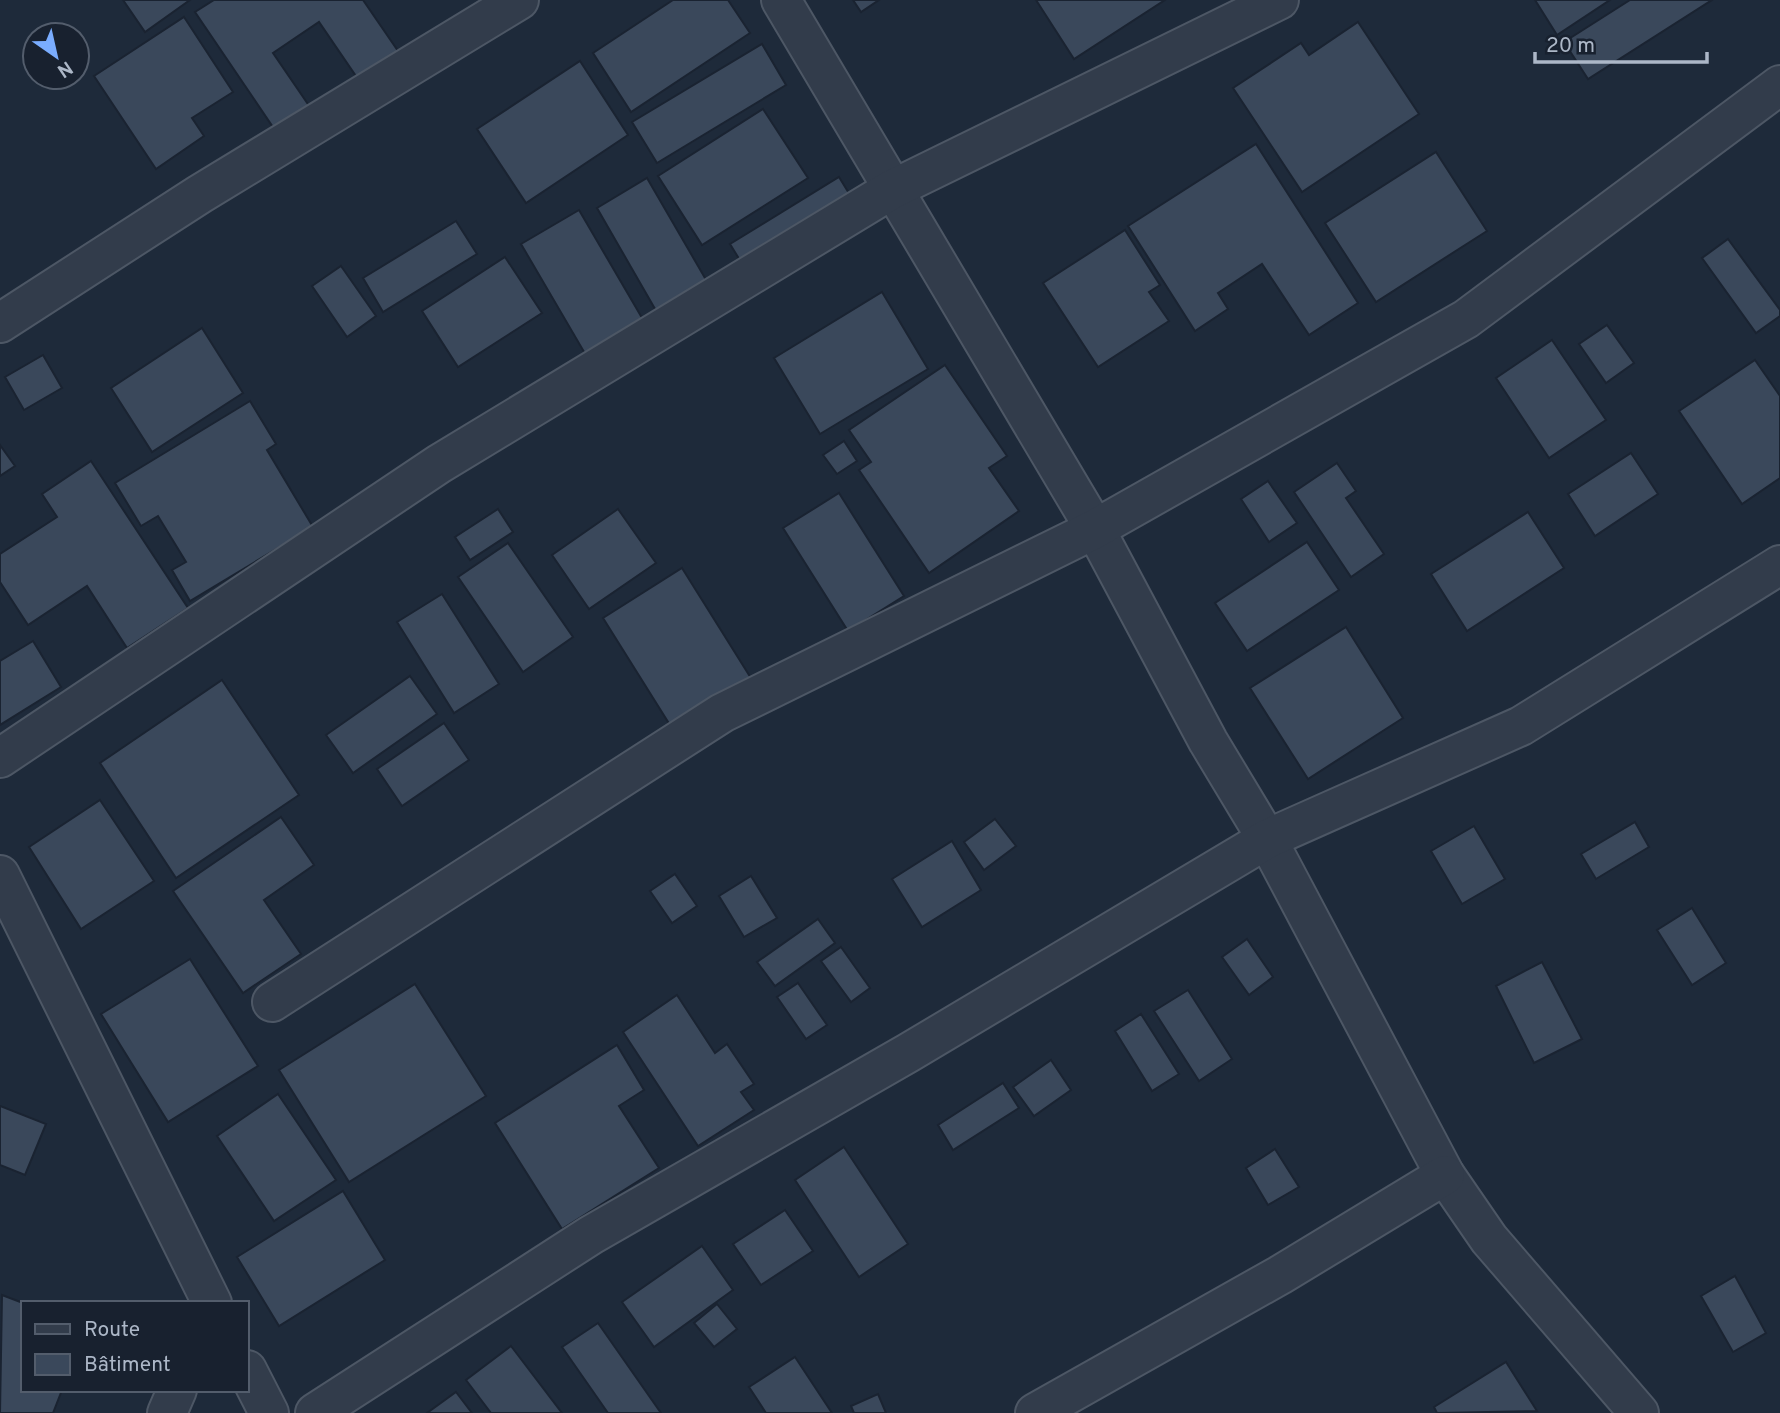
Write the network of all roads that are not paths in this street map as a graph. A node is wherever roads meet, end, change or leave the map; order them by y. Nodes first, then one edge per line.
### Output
1 (519, 0) edge
2 (781, 0) edge
3 (1279, 0) edge
4 (1780, 85) edge
5 (891, 190) junction
6 (0, 323) edge
7 (1095, 529) junction
8 (1780, 565) edge
9 (0, 758) edge
10 (1267, 839) junction
11 (0, 875) edge
12 (272, 1002) dead end
13 (1446, 1175) junction
14 (211, 1301) edge
15 (248, 1372) edge
16 (176, 1392) edge
17 (167, 1413) edge
18 (269, 1413) edge
19 (315, 1413) edge
20 (1035, 1413) edge
21 (1639, 1413) edge

1 - 6 street
2 - 5 street
3 - 5 street
4 - 7 street
5 - 7 street
5 - 9 street
7 - 10 street
7 - 12 street
8 - 10 street
10 - 13 street
10 - 19 street
11 - 14 street
13 - 20 street
13 - 21 street
15 - 18 street
16 - 17 street

